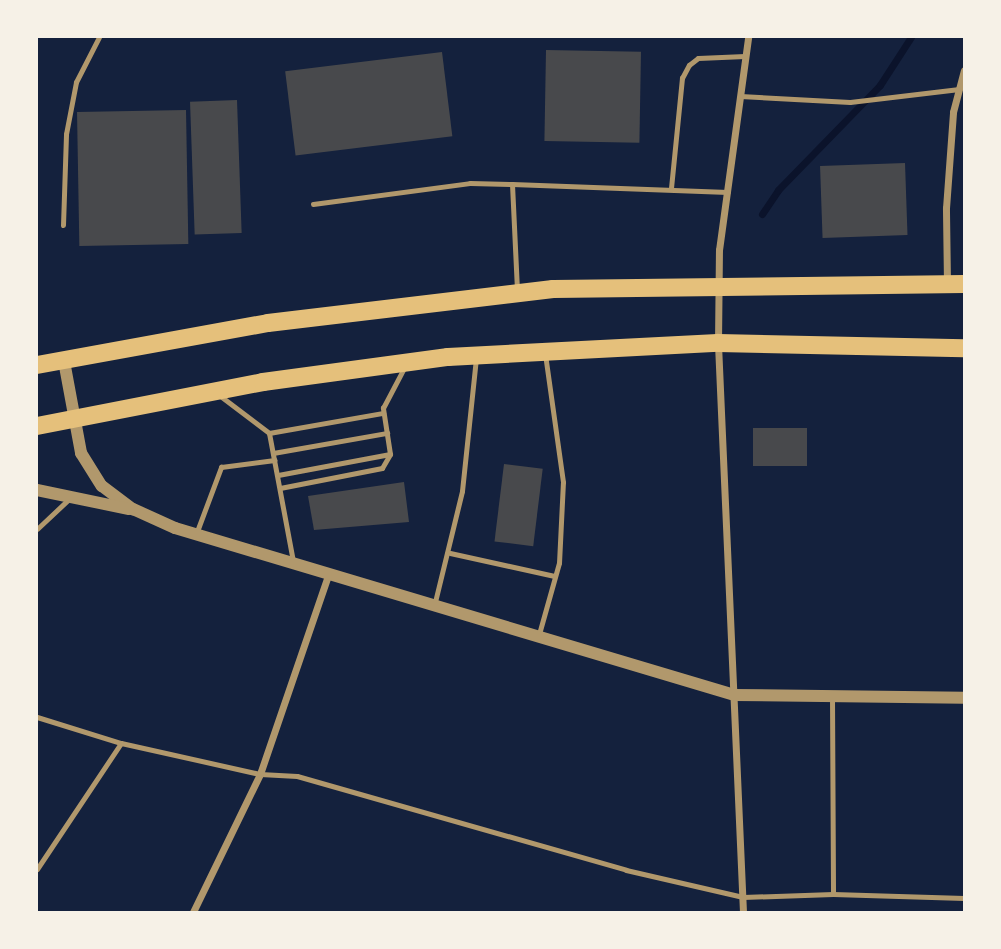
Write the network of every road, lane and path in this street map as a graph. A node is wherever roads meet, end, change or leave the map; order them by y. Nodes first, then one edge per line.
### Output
1 (99, 37) edge
2 (748, 37) edge
3 (745, 56) junction
4 (964, 69) edge
5 (962, 89) edge
6 (740, 96) junction
7 (512, 184) junction
8 (671, 188) junction
9 (728, 192) junction
10 (313, 204) dead end
11 (63, 225) dead end
12 (956, 284) edge
13 (719, 285) junction
14 (517, 293) junction
15 (718, 343) junction
16 (964, 348) edge
17 (545, 350) junction
18 (476, 355) junction
19 (64, 361) junction
20 (407, 363) junction
21 (37, 365) edge
22 (215, 392) junction
23 (383, 414) junction
24 (76, 421) junction
25 (37, 426) edge
26 (269, 433) junction
27 (387, 433) junction
28 (390, 454) junction
29 (274, 456) junction
30 (278, 475) junction
31 (280, 488) junction
32 (37, 490) edge
33 (70, 498) junction
34 (133, 509) junction
35 (37, 529) edge
36 (196, 534) junction
37 (450, 553) junction
38 (294, 564) junction
39 (328, 575) junction
40 (555, 576) junction
41 (434, 606) junction
42 (538, 637) junction
43 (734, 695) junction
44 (832, 697) junction
45 (964, 698) edge
46 (37, 717) edge
47 (121, 743) junction
48 (260, 774) junction
49 (37, 869) edge
50 (833, 894) junction
51 (743, 897) junction
52 (964, 898) edge
53 (194, 912) edge
54 (743, 912) edge

1 - 11 lane
2 - 3 street
3 - 6 street
3 - 8 lane
4 - 5 street
5 - 6 lane
5 - 12 street
6 - 9 street
7 - 8 lane
7 - 10 lane
7 - 14 lane
8 - 9 lane
9 - 13 street
12 - 13 main road
13 - 14 main road
13 - 15 street
14 - 19 main road
15 - 16 main road
15 - 17 main road
15 - 43 street
17 - 18 main road
17 - 40 lane
18 - 20 main road
18 - 37 lane
19 - 21 main road
19 - 24 street
20 - 22 main road
20 - 23 lane
22 - 24 main road
22 - 26 lane
23 - 26 lane
23 - 27 lane
24 - 25 main road
24 - 34 street
26 - 29 lane
27 - 28 lane
27 - 29 lane
28 - 30 lane
28 - 31 lane
29 - 30 lane
29 - 36 lane
30 - 31 lane
31 - 38 lane
32 - 33 street
33 - 34 street
33 - 35 lane
34 - 36 street
36 - 38 street
37 - 40 lane
37 - 41 lane
38 - 39 street
39 - 41 street
39 - 48 street
40 - 42 lane
41 - 42 street
42 - 43 street
43 - 44 street
43 - 51 street
44 - 45 street
44 - 50 lane
46 - 47 lane
47 - 48 lane
47 - 49 lane
48 - 51 lane
48 - 53 street
50 - 51 lane
50 - 52 lane
51 - 54 street

